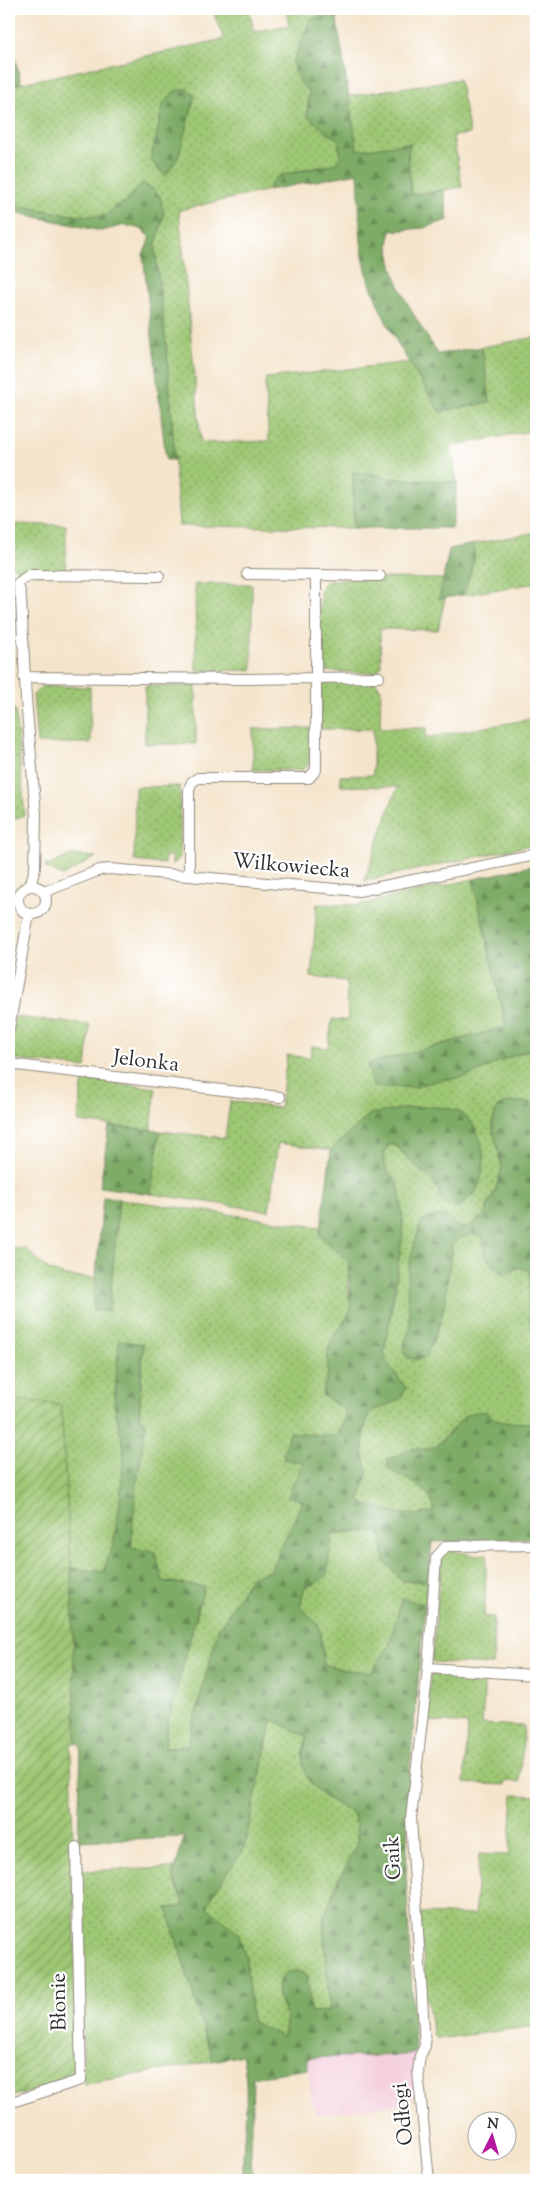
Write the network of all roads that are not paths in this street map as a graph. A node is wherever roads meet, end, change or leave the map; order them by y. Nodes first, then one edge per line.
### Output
1 (248, 574) dead end
2 (159, 576) dead end
3 (380, 576) dead end
4 (316, 577) junction
5 (24, 677) junction
6 (316, 677) junction
7 (379, 677) dead end
8 (536, 855) edge
9 (189, 876) junction
10 (30, 886) junction
11 (44, 892) junction
12 (14, 906) edge
13 (29, 914) junction
14 (9, 1029) edge
15 (9, 1064) edge
16 (280, 1097) dead end
17 (536, 1545) edge
18 (428, 1668) junction
19 (536, 1674) edge
20 (76, 1847) dead end
21 (426, 2046) joint
22 (9, 2102) edge
23 (430, 2180) edge

1 - 4 street
2 - 5 street
3 - 4 street
4 - 6 street
5 - 6 street
5 - 10 street
6 - 7 street
6 - 9 street
8 - 9 street, Wilkowiecka
9 - 11 street, Wilkowiecka
10 - 11 street
10 - 12 street
11 - 13 street
12 - 13 street
13 - 14 street
15 - 16 street, Jelonka
17 - 18 street, Gaik
18 - 19 street
18 - 21 street, Gaik
20 - 22 street, Błonie
21 - 23 street, Odłogi

